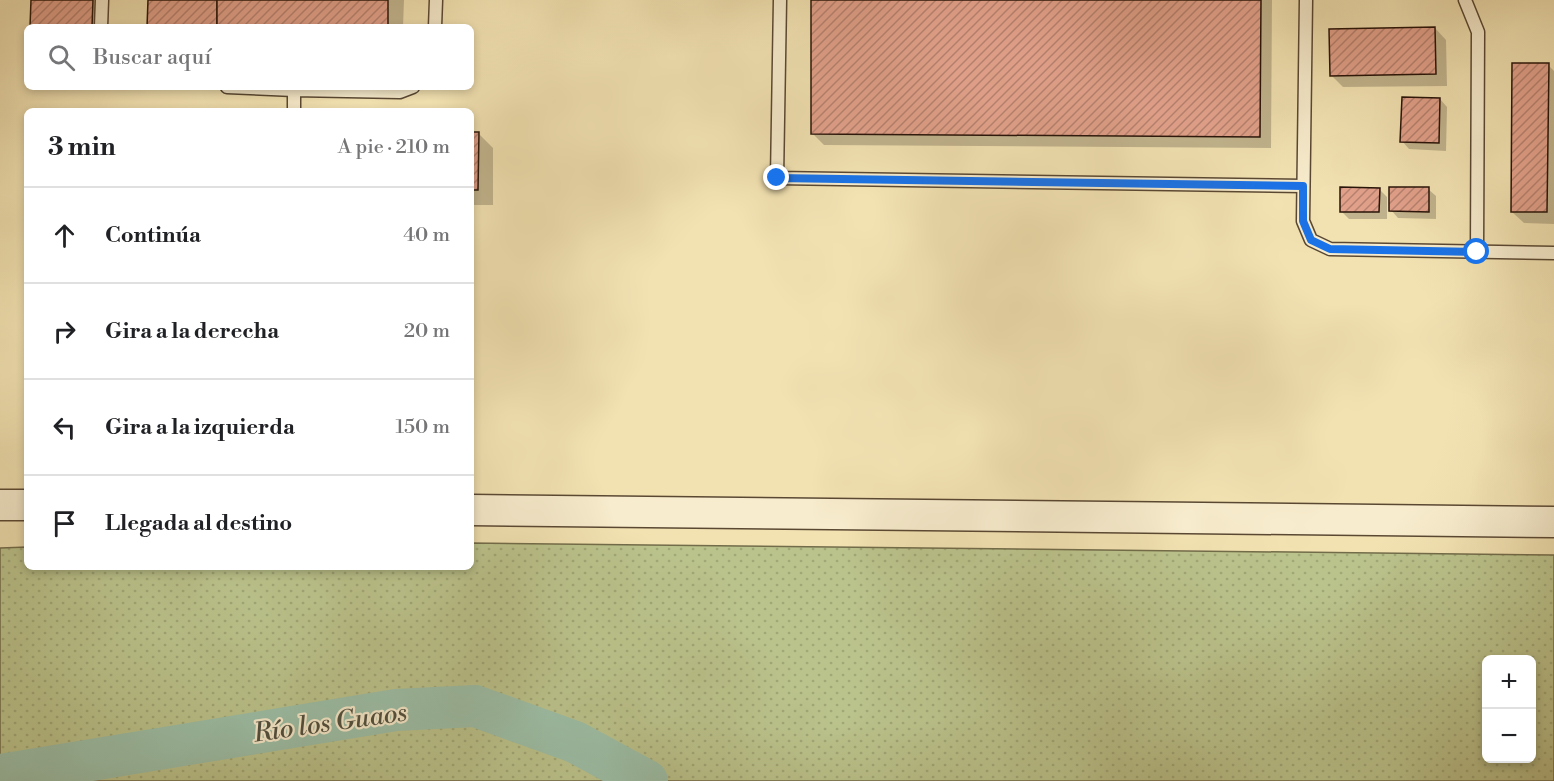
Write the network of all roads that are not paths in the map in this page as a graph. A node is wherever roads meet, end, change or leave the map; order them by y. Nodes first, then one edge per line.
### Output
1 (102, 0) edge
2 (436, 0) edge
3 (780, 0) edge
4 (1306, 0) edge
5 (1465, 0) edge
6 (101, 24) edge
7 (435, 24) edge
8 (294, 90) joint
9 (405, 90) edge
10 (294, 108) edge
11 (1303, 186) junction
12 (1477, 252) junction
13 (1554, 253) edge
14 (0, 505) edge
15 (24, 505) edge
16 (474, 510) edge
17 (1554, 522) edge

1 - 6 lane
2 - 7 lane
3 - 11 lane
4 - 11 lane
5 - 12 lane
8 - 9 lane
8 - 10 lane
11 - 12 lane
12 - 13 lane
14 - 15 street
16 - 17 street

